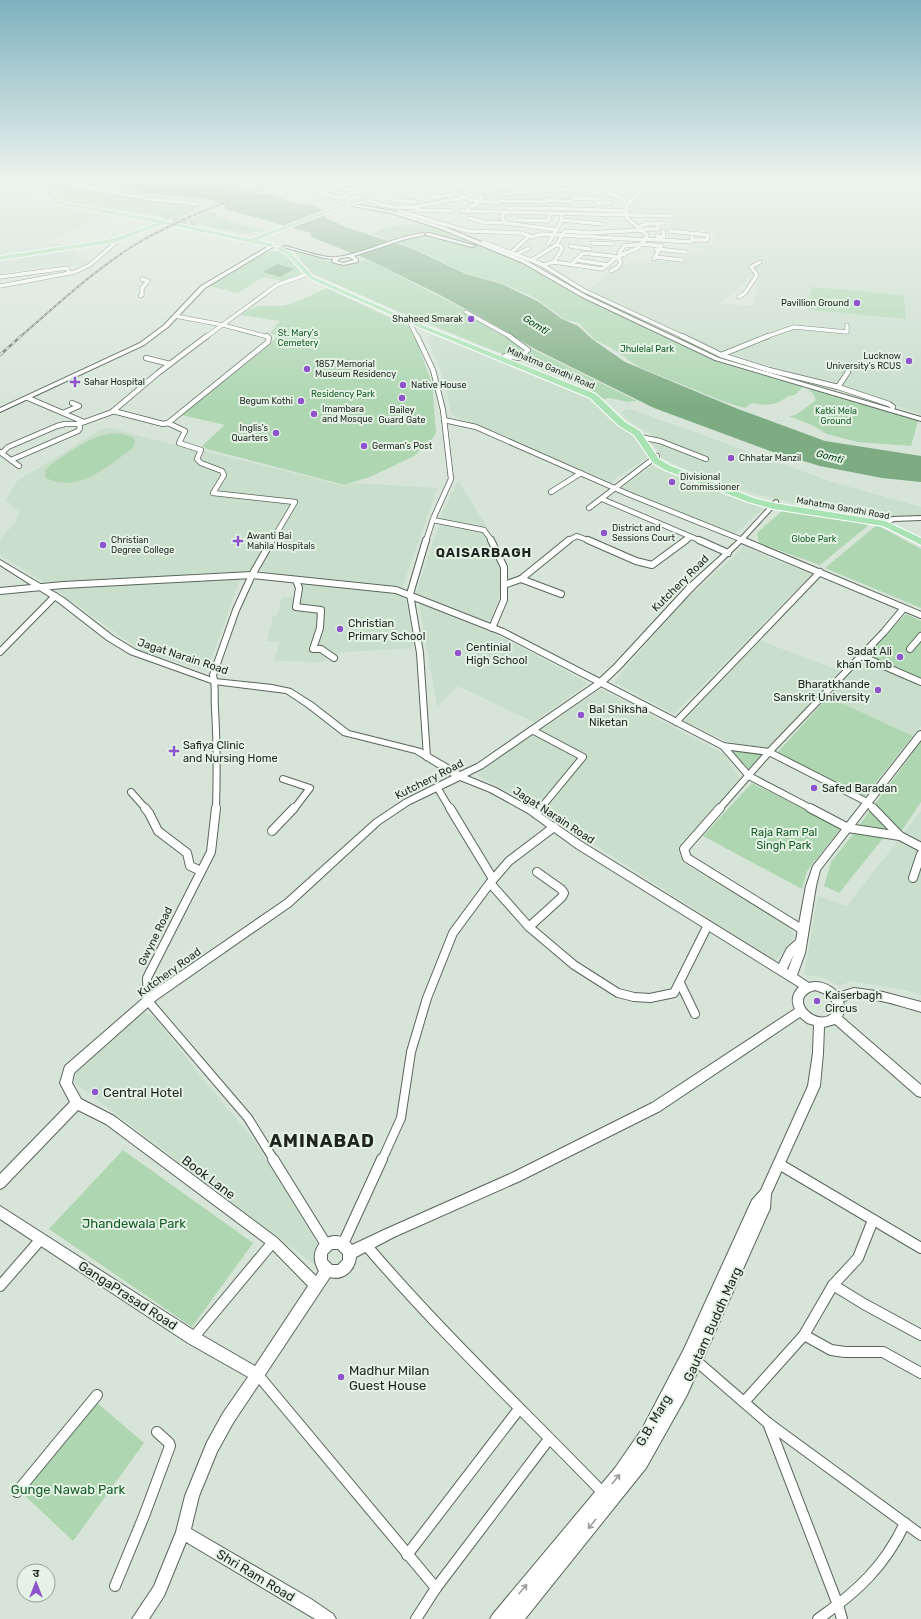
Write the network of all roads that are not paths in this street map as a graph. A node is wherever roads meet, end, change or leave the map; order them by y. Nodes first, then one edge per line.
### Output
1 (357, 256) edge
2 (100, 257) edge
3 (252, 257) edge
4 (293, 257) edge
5 (295, 257) edge
6 (312, 257) edge
7 (322, 257) edge
8 (345, 257) edge
9 (516, 257) edge
10 (517, 257) edge
11 (518, 257) edge
12 (538, 257) edge
13 (557, 257) edge
14 (579, 257) edge
15 (621, 257) joint
16 (299, 259) joint
17 (335, 260) junction
18 (532, 260) junction
19 (576, 260) junction
20 (554, 262) junction
21 (760, 262) dead end
22 (570, 264) junction
23 (542, 265) junction
24 (609, 265) junction
25 (577, 271) dead end
26 (611, 271) dead end
27 (69, 273) junction
28 (309, 273) junction
29 (0, 277) edge
30 (142, 279) dead end
31 (0, 286) edge
32 (140, 296) dead end
33 (739, 296) dead end
34 (466, 312) dead end
35 (175, 316) junction
36 (409, 321) junction
37 (222, 325) junction
38 (847, 325) dead end
39 (421, 333) junction
40 (721, 355) junction
41 (505, 356) junction
42 (146, 358) dead end
43 (170, 364) junction
44 (848, 372) dead end
45 (838, 387) junction
46 (28, 398) junction
47 (72, 403) dead end
48 (893, 407) junction
49 (0, 410) edge
50 (113, 411) junction
51 (63, 413) junction
52 (921, 414) edge
53 (921, 419) edge
54 (444, 420) junction
55 (82, 423) junction
56 (168, 423) junction
57 (643, 437) junction
58 (1, 453) edge
59 (655, 457) junction
60 (706, 459) dead end
61 (11, 460) junction
62 (19, 466) dead end
63 (581, 473) junction
64 (614, 488) junction
65 (551, 492) dead end
66 (602, 499) junction
67 (774, 504) junction
68 (589, 508) dead end
69 (921, 518) edge
70 (433, 520) junction
71 (886, 522) junction
72 (921, 536) edge
73 (691, 538) junction
74 (741, 540) junction
75 (921, 542) edge
76 (728, 553) junction
77 (0, 562) edge
78 (820, 572) junction
79 (252, 576) junction
80 (522, 579) junction
81 (296, 580) junction
82 (504, 585) junction
83 (42, 587) junction
84 (0, 591) edge
85 (410, 594) junction
86 (561, 594) dead end
87 (55, 596) junction
88 (904, 608) junction
89 (921, 615) edge
90 (492, 628) junction
91 (921, 636) edge
92 (910, 649) dead end
93 (0, 652) edge
94 (861, 656) junction
95 (334, 658) dead end
96 (214, 680) junction
97 (921, 682) edge
98 (600, 683) junction
99 (676, 722) junction
100 (532, 730) junction
101 (921, 734) edge
102 (723, 746) junction
103 (769, 752) junction
104 (427, 757) junction
105 (459, 776) junction
106 (749, 776) junction
107 (283, 779) dead end
108 (437, 787) junction
109 (131, 792) dead end
110 (867, 802) junction
111 (536, 814) junction
112 (554, 827) junction
113 (848, 828) junction
114 (272, 831) dead end
115 (900, 836) junction
116 (921, 847) edge
117 (921, 854) edge
118 (201, 871) junction
119 (537, 872) dead end
120 (913, 878) dead end
121 (491, 881) junction
122 (708, 926) junction
123 (529, 927) junction
124 (803, 930) junction
125 (800, 942) junction
126 (781, 971) junction
127 (791, 977) junction
128 (680, 983) junction
129 (807, 987) junction
130 (836, 998) junction
131 (148, 1001) junction
132 (921, 1007) edge
133 (801, 1012) junction
134 (695, 1014) dead end
135 (836, 1018) junction
136 (819, 1022) junction
137 (921, 1092) edge
138 (77, 1103) junction
139 (779, 1164) junction
140 (0, 1183) edge
141 (0, 1212) edge
142 (873, 1220) junction
143 (41, 1239) junction
144 (273, 1242) junction
145 (366, 1245) junction
146 (327, 1246) junction
147 (346, 1248) junction
148 (921, 1248) edge
149 (326, 1270) junction
150 (316, 1285) junction
151 (833, 1285) junction
152 (0, 1286) edge
153 (804, 1335) junction
154 (921, 1335) edge
155 (194, 1338) junction
156 (692, 1357) junction
157 (921, 1373) edge
158 (258, 1375) junction
159 (97, 1395) dead end
160 (744, 1402) junction
161 (519, 1409) junction
162 (768, 1423) junction
163 (157, 1432) dead end
164 (549, 1439) junction
165 (17, 1492) dead end
166 (607, 1497) junction
167 (905, 1524) junction
168 (183, 1532) junction
169 (921, 1535) edge
170 (407, 1555) junction
171 (115, 1586) dead end
172 (436, 1588) junction
173 (838, 1605) junction
174 (140, 1619) edge
175 (328, 1619) edge
176 (416, 1619) edge
177 (498, 1619) edge
178 (515, 1619) edge
179 (818, 1619) edge
180 (842, 1619) edge

1 - 17 street
2 - 27 street
3 - 35 street
4 - 28 main road, Mahatma Gandhi Road
5 - 16 main road, Mahatma Gandhi Road
6 - 17 street
7 - 17 street
8 - 17 street
9 - 53 street
10 - 18 street
11 - 48 street
12 - 18 street
13 - 20 street
14 - 19 street
15 - 24 street
15 - 26 street
16 - 28 main road, Mahatma Gandhi Road
18 - 23 street
19 - 22 street
19 - 24 street
20 - 22 street
20 - 23 street
21 - 33 street
22 - 24 street
22 - 25 street
23 - 40 street
27 - 29 street
27 - 31 street
28 - 36 main road, Mahatma Gandhi Road
28 - 37 street
28 - 41 main road, Mahatma Gandhi Road
30 - 32 street
34 - 41 street
35 - 37 street
35 - 46 street
36 - 39 main road, Mahatma Gandhi Road
36 - 39 street
37 - 43 street
37 - 56 street
38 - 40 street
39 - 54 street
39 - 57 main road, Mahatma Gandhi Road
40 - 45 street
41 - 57 main road, Mahatma Gandhi Road
42 - 43 street
43 - 50 street
44 - 45 street
45 - 48 street
46 - 49 street
46 - 51 street
47 - 51 street
48 - 52 street
50 - 55 street
50 - 56 street
51 - 55 street
54 - 63 street
54 - 70 street
55 - 58 street
55 - 61 street
56 - 79 street, Gwyne Road
57 - 59 main road, Mahatma Gandhi Road
57 - 60 street
58 - 61 street
59 - 64 street
59 - 67 main road, Mahatma Gandhi Road
61 - 62 street
63 - 64 street
63 - 65 street
64 - 66 street
64 - 74 street
66 - 68 street
66 - 73 street
67 - 71 main road, Mahatma Gandhi Road
67 - 74 street, Kutchery Road
69 - 71 main road
70 - 82 street
70 - 85 street
71 - 72 main road, Mahatma Gandhi Road
71 - 75 main road, Mahatma Gandhi Road
73 - 76 street
73 - 80 street
74 - 76 street, Kutchery Road
74 - 78 street
76 - 98 street, Kutchery Road
77 - 83 street, Jagat Narain Road
78 - 88 street
78 - 99 street
79 - 81 street
79 - 83 street
79 - 96 street, Gwyne Road
80 - 82 street
80 - 86 street
81 - 85 street
81 - 95 street
82 - 90 street
83 - 84 street
83 - 87 street, Jagat Narain Road
85 - 90 street
85 - 104 street
87 - 93 street
87 - 96 street, Jagat Narain Road
88 - 89 street
88 - 94 street
90 - 98 street
91 - 92 street
94 - 97 street
94 - 103 street
96 - 104 street, Jagat Narain Road
96 - 118 street, Gwyne Road
98 - 99 street
98 - 100 street, Kutchery Road
99 - 102 street
100 - 105 street, Kutchery Road
100 - 111 street
101 - 110 street
102 - 103 street
102 - 106 street
103 - 106 street
103 - 110 street
104 - 105 street, Jagat Narain Road
105 - 108 street, Kutchery Road
105 - 111 street, Jagat Narain Road
106 - 113 street
106 - 124 street
107 - 114 street
108 - 121 street
108 - 131 street, Kutchery Road
109 - 118 street
110 - 113 street
110 - 115 street
111 - 112 street, Jagat Narain Road
112 - 121 street
112 - 122 street, Jagat Narain Road
113 - 115 street
113 - 124 street
115 - 116 street
117 - 120 street
118 - 131 street, Gwyne Road
119 - 123 street
121 - 123 street
121 - 147 street
122 - 126 street, Jagat Narain Road
122 - 128 street
123 - 128 street
124 - 125 street
125 - 126 street
125 - 127 street
126 - 127 street, Jagat Narain Road
127 - 129 street, Jagat Narain Road
128 - 134 street
129 - 130 street
129 - 133 street
130 - 132 street
130 - 135 street
131 - 138 street, Kutchery Road
131 - 146 street
133 - 136 street
133 - 145 street
135 - 136 street
135 - 137 street
136 - 139 street, Gautam Buddh Marg
138 - 140 street
138 - 144 street, Book Lane
139 - 142 street
139 - 156 street, Gautam Buddh Marg
141 - 143 street, GangaPrasad Road
142 - 148 street
142 - 151 street
143 - 152 street
143 - 155 street, GangaPrasad Road
144 - 150 street, Book Lane
144 - 155 street
145 - 147 street
145 - 161 street
146 - 147 street
146 - 149 street
147 - 149 street
149 - 150 street
150 - 158 street
151 - 153 street
151 - 154 street
153 - 157 street
153 - 160 street
155 - 158 street, GangaPrasad Road
156 - 160 street
156 - 166 street, Gautam Buddh Marg
158 - 168 street
158 - 170 street
159 - 165 street
160 - 162 street
161 - 164 street
161 - 170 street
162 - 167 street
162 - 173 street
163 - 171 street
164 - 166 street
164 - 172 street
177 -> 166 street
166 -> 178 street, Gautam Buddh Marg
167 - 169 street
167 - 173 street
168 - 174 street
168 - 175 street, Shri Ram Road
170 - 172 street
172 - 176 street
173 - 179 street
173 - 180 street

